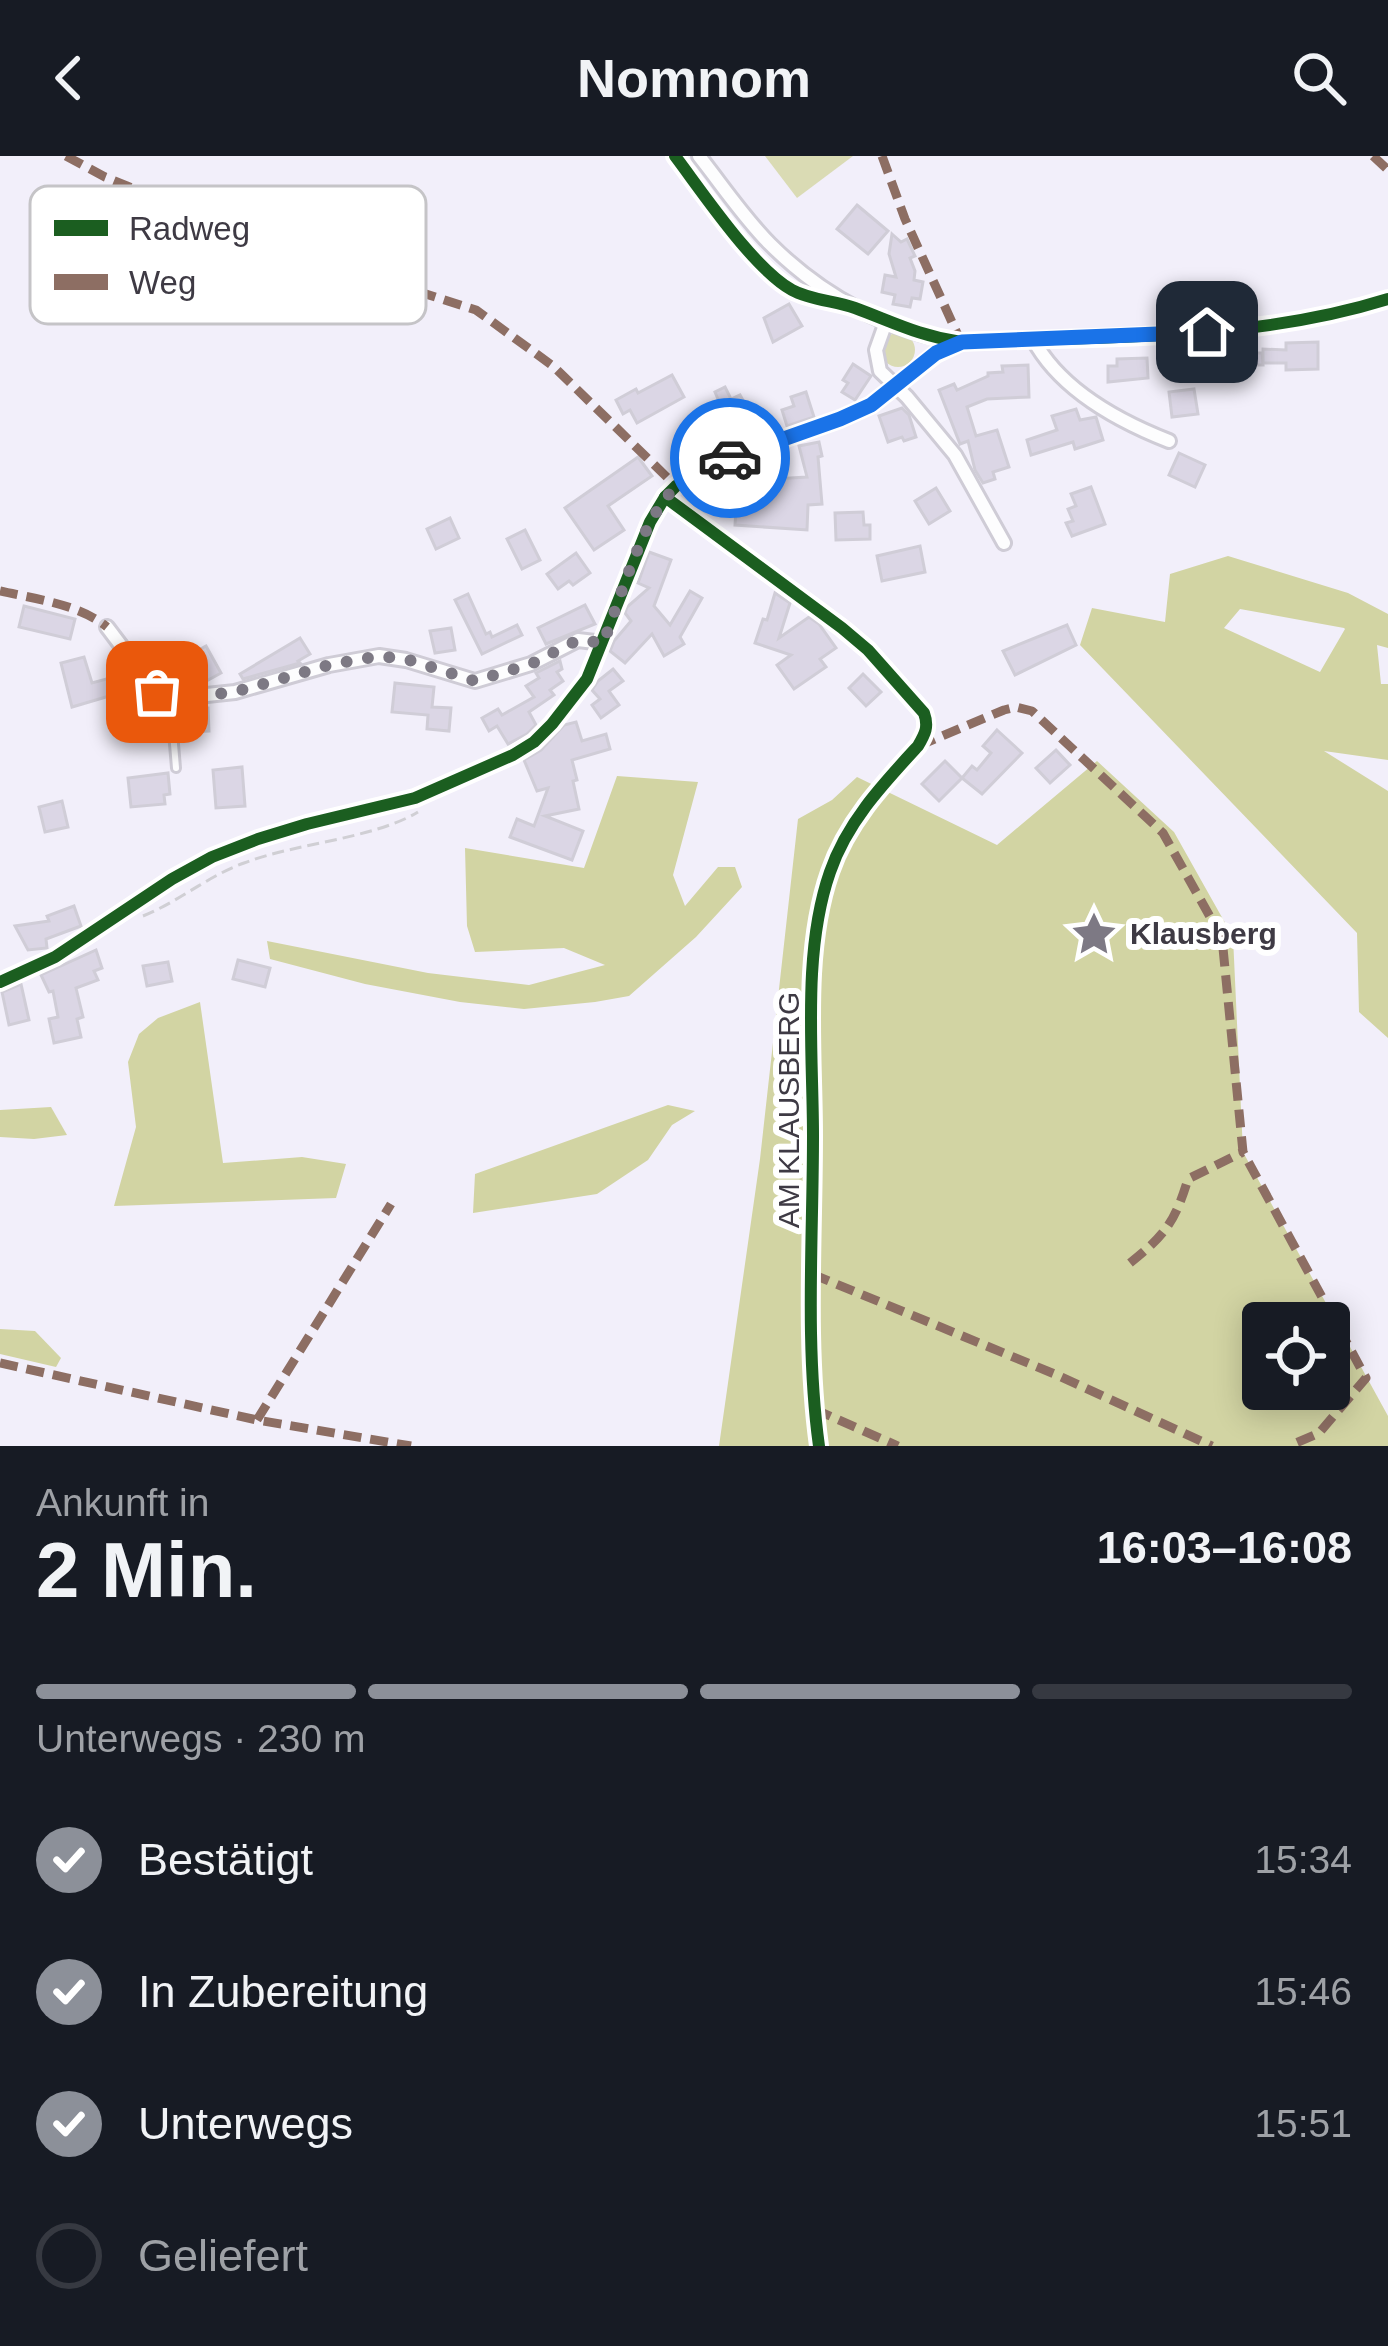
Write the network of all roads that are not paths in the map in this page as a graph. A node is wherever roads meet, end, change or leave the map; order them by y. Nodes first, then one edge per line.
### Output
1 (698, 156) edge
2 (1388, 299) edge
3 (886, 322) junction
4 (1033, 339) junction
5 (962, 342) junction
6 (896, 386) junction
7 (1169, 441) dead end
8 (665, 497) junction
9 (1004, 542) dead end
10 (107, 627) dead end
11 (603, 643) junction
12 (170, 696) junction
13 (176, 768) dead end
14 (0, 982) edge
15 (819, 1446) edge

1 - 3 street
2 - 4 street
3 - 5 street
3 - 6 street
4 - 5 street
4 - 7 street
5 - 6 street
6 - 8 street
6 - 9 street
8 - 11 street
8 - 15 street, AM KLAUSBERG
10 - 12 street
11 - 12 street
11 - 14 street
12 - 13 lane

